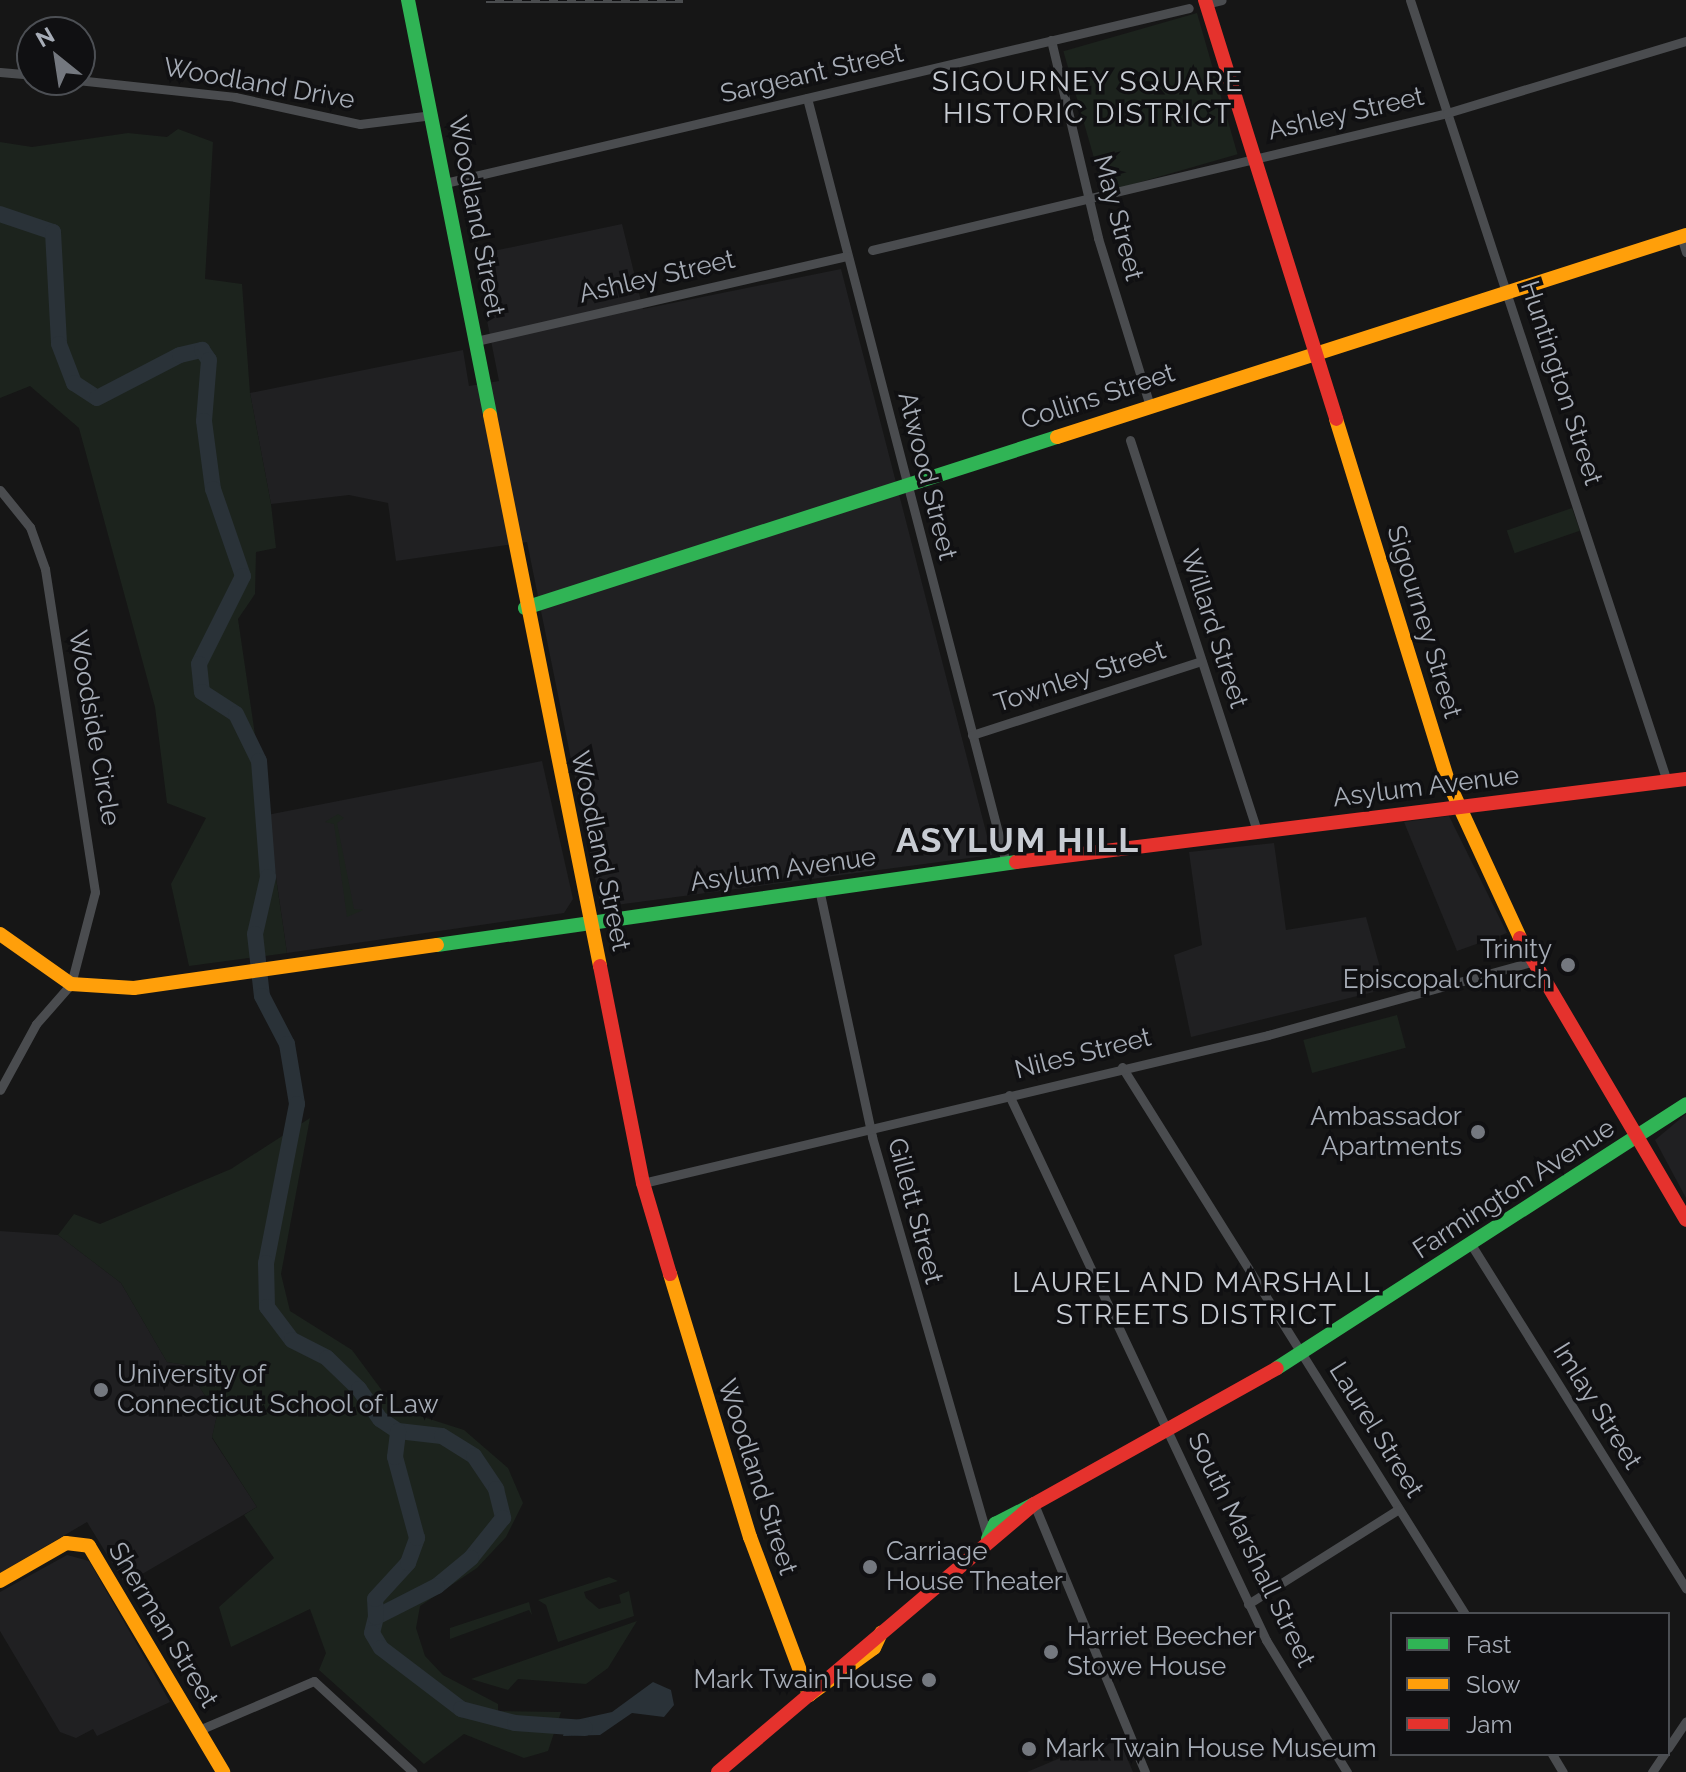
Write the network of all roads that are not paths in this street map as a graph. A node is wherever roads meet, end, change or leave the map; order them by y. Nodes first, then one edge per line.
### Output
1 (408, 0) edge
2 (1222, 0) edge
3 (1410, 0) edge
4 (1206, 2) edge
5 (1189, 8) dead end
6 (1051, 40) junction
7 (1686, 41) edge
8 (96, 82) edge
9 (807, 98) junction
10 (1447, 113) junction
11 (432, 115) junction
12 (1254, 158) junction
13 (445, 183) junction
14 (1089, 198) junction
15 (1683, 236) edge
16 (872, 250) dead end
17 (1686, 252) edge
18 (847, 256) junction
19 (1507, 292) junction
20 (476, 341) junction
21 (1315, 353) junction
22 (1150, 406) junction
23 (1130, 440) dead end
24 (905, 484) junction
25 (0, 490) edge
26 (525, 608) junction
27 (1201, 661) junction
28 (972, 735) junction
29 (1686, 779) edge
30 (1667, 781) junction
31 (1458, 807) junction
32 (1257, 832) junction
33 (1006, 863) junction
34 (819, 889) junction
35 (592, 923) junction
36 (0, 934) edge
37 (1532, 962) junction
38 (71, 984) junction
39 (1122, 1067) junction
40 (0, 1090) edge
41 (1009, 1095) junction
42 (1686, 1104) edge
43 (870, 1128) junction
44 (1639, 1137) junction
45 (643, 1183) junction
46 (1686, 1220) edge
47 (1472, 1246) junction
48 (1302, 1354) junction
49 (1167, 1429) junction
50 (1034, 1504) junction
51 (1399, 1509) junction
52 (988, 1539) junction
53 (0, 1581) edge
54 (1686, 1589) edge
55 (1248, 1604) junction
56 (1464, 1612) edge
57 (809, 1695) junction
58 (1686, 1721) edge
59 (199, 1730) junction
60 (1670, 1745) edge
61 (223, 1772) edge
62 (413, 1772) edge
63 (718, 1772) edge
64 (1145, 1772) edge
65 (1347, 1772) edge

1 - 11 main road, Woodland Street
2 - 4 street
3 - 10 street, Huntington Street
4 - 12 main road, Sigourney Street
5 - 6 street, Sargeant Street
6 - 9 street, Sargeant Street
6 - 14 street, May Street
7 - 10 street, Ashley Street
8 - 11 street, Woodland Drive
9 - 13 street, Sargeant Street
9 - 18 street, Atwood Street
10 - 12 street, Ashley Street
10 - 19 street, Huntington Street
11 - 13 main road, Woodland Street
12 - 14 street, Ashley Street
12 - 21 main road, Sigourney Street
13 - 20 main road, Woodland Street
14 - 16 street, Ashley Street
14 - 22 street, May Street
15 - 17 street
15 - 19 main road, Collins Street
18 - 20 street, Ashley Street
18 - 24 street, Atwood Street
19 - 21 main road, Collins Street
19 - 30 street, Huntington Street
20 - 26 main road, Woodland Street
21 - 22 main road, Collins Street
21 - 31 main road, Sigourney Street
22 - 24 main road, Collins Street
23 - 27 street, Willard Street
24 - 26 main road, Collins Street
24 - 28 street, Atwood Street
25 - 38 street, Woodside Circle
26 - 35 main road, Woodland Street
27 - 28 street, Townley Street
27 - 32 street, Willard Street
28 - 33 street, Atwood Street
29 - 30 main road, Asylum Avenue
30 - 31 main road, Asylum Avenue
31 - 32 main road, Asylum Avenue
31 - 37 main road, Sigourney Street
32 - 33 main road, Asylum Avenue
33 - 34 main road, Asylum Avenue
34 - 35 main road, Asylum Avenue
34 - 43 street, Gillett Street
35 - 38 main road, Asylum Avenue
35 - 45 main road, Woodland Street
36 - 38 main road
37 - 39 street, Niles Street
37 - 44 main road, Sigourney Street
38 - 40 street
39 - 41 street, Niles Street
39 - 48 street, Laurel Street
41 - 43 street, Niles Street
41 - 49 street, South Marshall Street
42 - 44 main road, Farmington Avenue
43 - 45 street, Niles Street
43 - 52 street, Gillett Street
44 - 46 main road, Sigourney Street
44 - 47 main road, Farmington Avenue
45 - 57 main road, Woodland Street
47 - 48 main road, Farmington Avenue
47 - 54 street, Imlay Street
48 - 49 main road, Farmington Avenue
48 - 51 street, Laurel Street
49 - 50 main road, Farmington Avenue
49 - 55 street, South Marshall Street
50 - 52 main road, Farmington Avenue
50 - 64 street
51 - 55 street
51 - 56 street, Laurel Street
52 - 57 main road, Farmington Avenue
53 - 59 main road, Sherman Street
55 - 65 street, South Marshall Street
57 - 63 main road, Farmington Avenue
58 - 60 street
59 - 61 main road, Sherman Street
59 - 62 street

